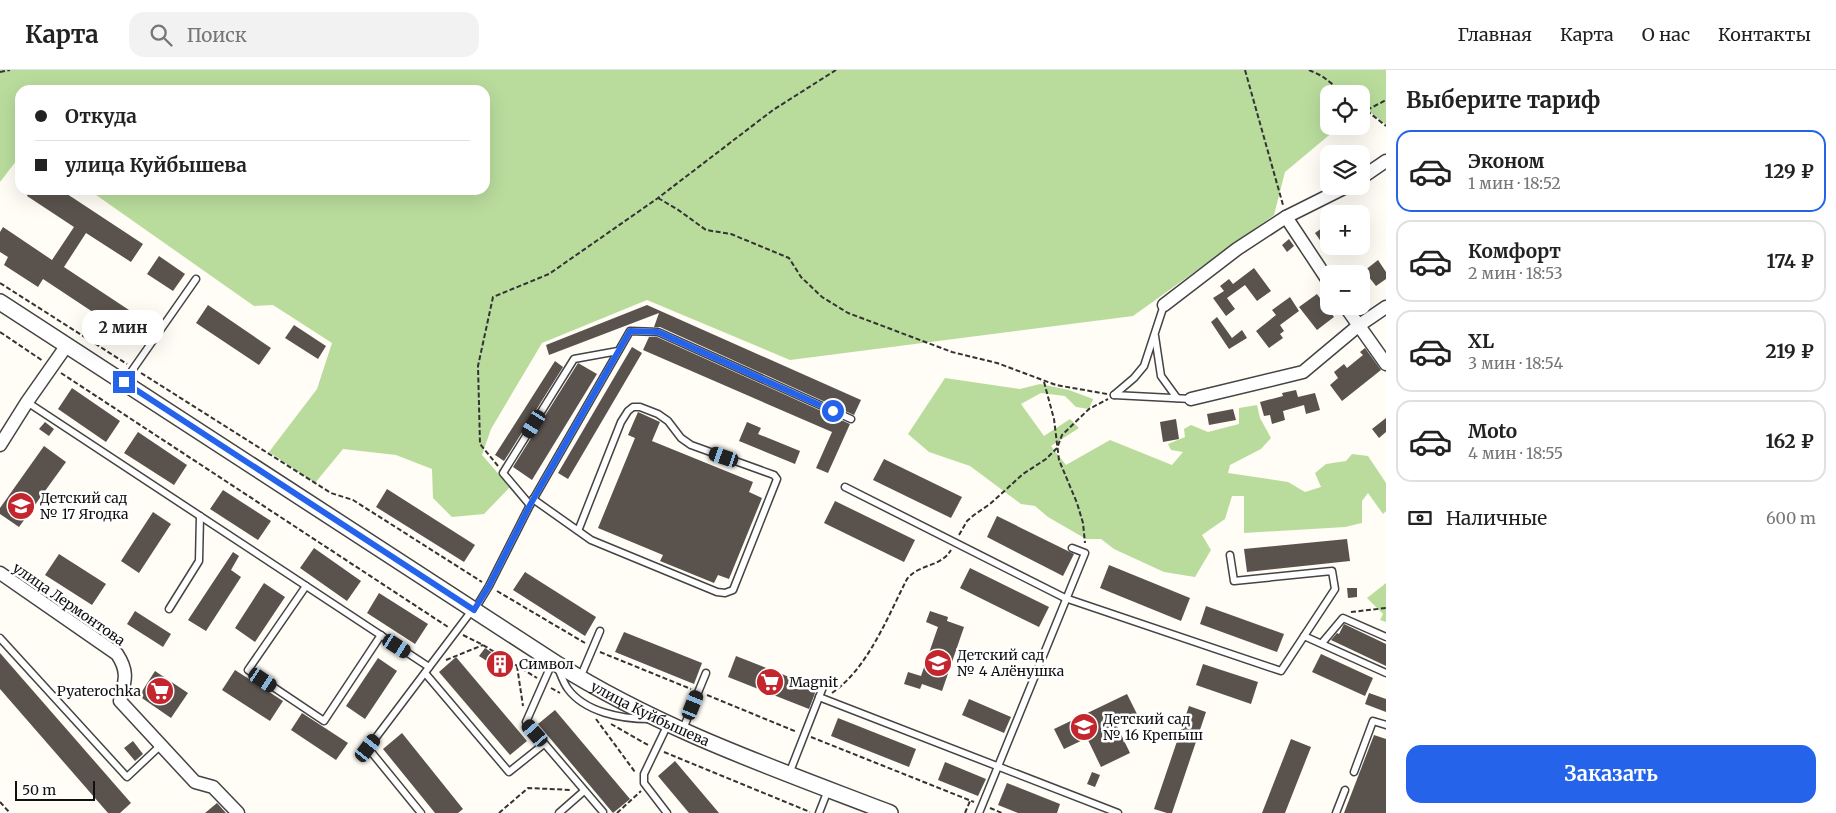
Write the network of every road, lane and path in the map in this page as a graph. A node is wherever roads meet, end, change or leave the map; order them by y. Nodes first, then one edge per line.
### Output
1 (10, 70) edge
2 (836, 70) edge
3 (1245, 70) edge
4 (1311, 70) edge
5 (0, 72) edge
6 (1334, 85) edge
7 (1386, 100) edge
8 (1370, 108) edge
9 (1370, 113) edge
10 (1386, 126) edge
11 (1386, 161) edge
12 (1370, 172) edge
13 (1330, 195) edge
14 (658, 198) junction
15 (1286, 217) junction
16 (1320, 268) edge
17 (196, 279) dead end
18 (0, 302) edge
19 (1164, 305) joint
20 (1386, 307) edge
21 (1351, 315) edge
22 (1358, 326) junction
23 (0, 332) edge
24 (1155, 335) junction
25 (67, 345) junction
26 (618, 351) junction
27 (1386, 364) edge
28 (51, 366) junction
29 (1044, 381) junction
30 (124, 382) junction
31 (1114, 395) junction
32 (1177, 398) junction
33 (1191, 399) joint
34 (27, 402) junction
35 (851, 419) dead end
36 (0, 445) edge
37 (503, 473) junction
38 (845, 487) dead end
39 (532, 502) junction
40 (200, 516) junction
41 (578, 530) junction
42 (1072, 548) dead end
43 (1085, 553) junction
44 (1230, 555) dead end
45 (0, 573) edge
46 (306, 586) junction
47 (1066, 598) junction
48 (1386, 608) edge
49 (169, 609) dead end
50 (474, 610) junction
51 (1343, 618) junction
52 (456, 632) junction
53 (600, 632) dead end
54 (381, 635) junction
55 (1304, 636) junction
56 (1386, 637) edge
57 (0, 638) edge
58 (1322, 643) junction
59 (483, 645) junction
60 (555, 663) junction
61 (517, 666) junction
62 (427, 670) junction
63 (1386, 672) edge
64 (706, 673) dead end
65 (580, 678) junction
66 (543, 682) junction
67 (825, 682) dead end
68 (560, 693) dead end
69 (819, 697) junction
70 (601, 719) dead end
71 (526, 722) junction
72 (662, 722) junction
73 (609, 723) dead end
74 (1386, 725) edge
75 (683, 731) junction
76 (544, 744) junction
77 (161, 745) junction
78 (656, 749) junction
79 (997, 767) junction
80 (1354, 772) dead end
81 (789, 774) junction
82 (645, 785) junction
83 (828, 789) junction
84 (1345, 790) dead end
85 (584, 791) junction
86 (970, 800) dead end
87 (0, 802) edge
88 (603, 812) edge
89 (10, 813) edge
90 (238, 813) edge
91 (421, 813) edge
92 (499, 813) edge
93 (558, 813) edge
94 (617, 813) edge
95 (667, 813) edge
96 (812, 813) edge
97 (819, 813) edge
98 (890, 813) edge
99 (965, 813) edge
100 (979, 813) edge
101 (1118, 813) edge
102 (1336, 813) edge

1 - 5 path
2 - 14 path
3 - 15 path
4 - 6 path
7 - 8 path
9 - 10 path
11 - 12 street
13 - 15 street
14 - 29 path
14 - 37 path
15 - 16 street
15 - 19 street
17 - 30 lane
18 - 25 street, улица Куйбышева
19 - 24 lane
20 - 22 street
21 - 22 street
22 - 27 street
22 - 33 street
23 - 28 path
24 - 31 lane
24 - 32 lane
25 - 28 street
25 - 30 street, улица Куйбышева
26 - 35 lane
26 - 37 lane
26 - 39 lane
28 - 34 street
28 - 52 path
29 - 31 path
29 - 43 path
30 - 50 street, улица Куйбышева
31 - 32 lane
32 - 33 lane
34 - 36 street
34 - 40 lane
37 - 39 lane
38 - 47 lane
39 - 41 lane
39 - 50 lane
40 - 46 lane
40 - 49 lane
41 - 41 lane
42 - 43 lane
43 - 47 lane
44 - 55 lane
45 - 77 street, улица Лермонтова
46 - 54 lane
46 - 54 lane
47 - 55 lane
47 - 79 lane
48 - 51 path
50 - 52 lane
50 - 60 street, улица Куйбышева
51 - 56 lane
51 - 58 lane
52 - 59 path
52 - 62 lane
53 - 65 lane
54 - 62 lane
55 - 58 lane
57 - 77 lane
58 - 63 lane
59 - 61 path
59 - 62 path
60 - 65 street, улица Куйбышева
60 - 66 lane
60 - 72 lane
61 - 66 path
61 - 71 path
62 - 76 lane
62 - 91 lane
64 - 75 lane
65 - 72 street, улица Куйбышева
66 - 68 path
66 - 71 lane
67 - 69 lane
69 - 79 lane
69 - 81 lane
70 - 82 path
71 - 76 lane
72 - 75 street, улица Куйбышева
72 - 78 lane
73 - 78 path
74 - 80 lane
75 - 81 street, улица Куйбышева
76 - 85 lane
77 - 90 street, улица Лермонтова
78 - 82 lane
78 - 96 path
79 - 100 lane
79 - 101 lane
81 - 83 street, улица Куйбышева
82 - 94 path
82 - 95 lane
83 - 97 lane
83 - 98 street, улица Куйбышева
84 - 102 lane
85 - 88 lane
85 - 92 path
85 - 93 lane
86 - 99 path
87 - 89 path

